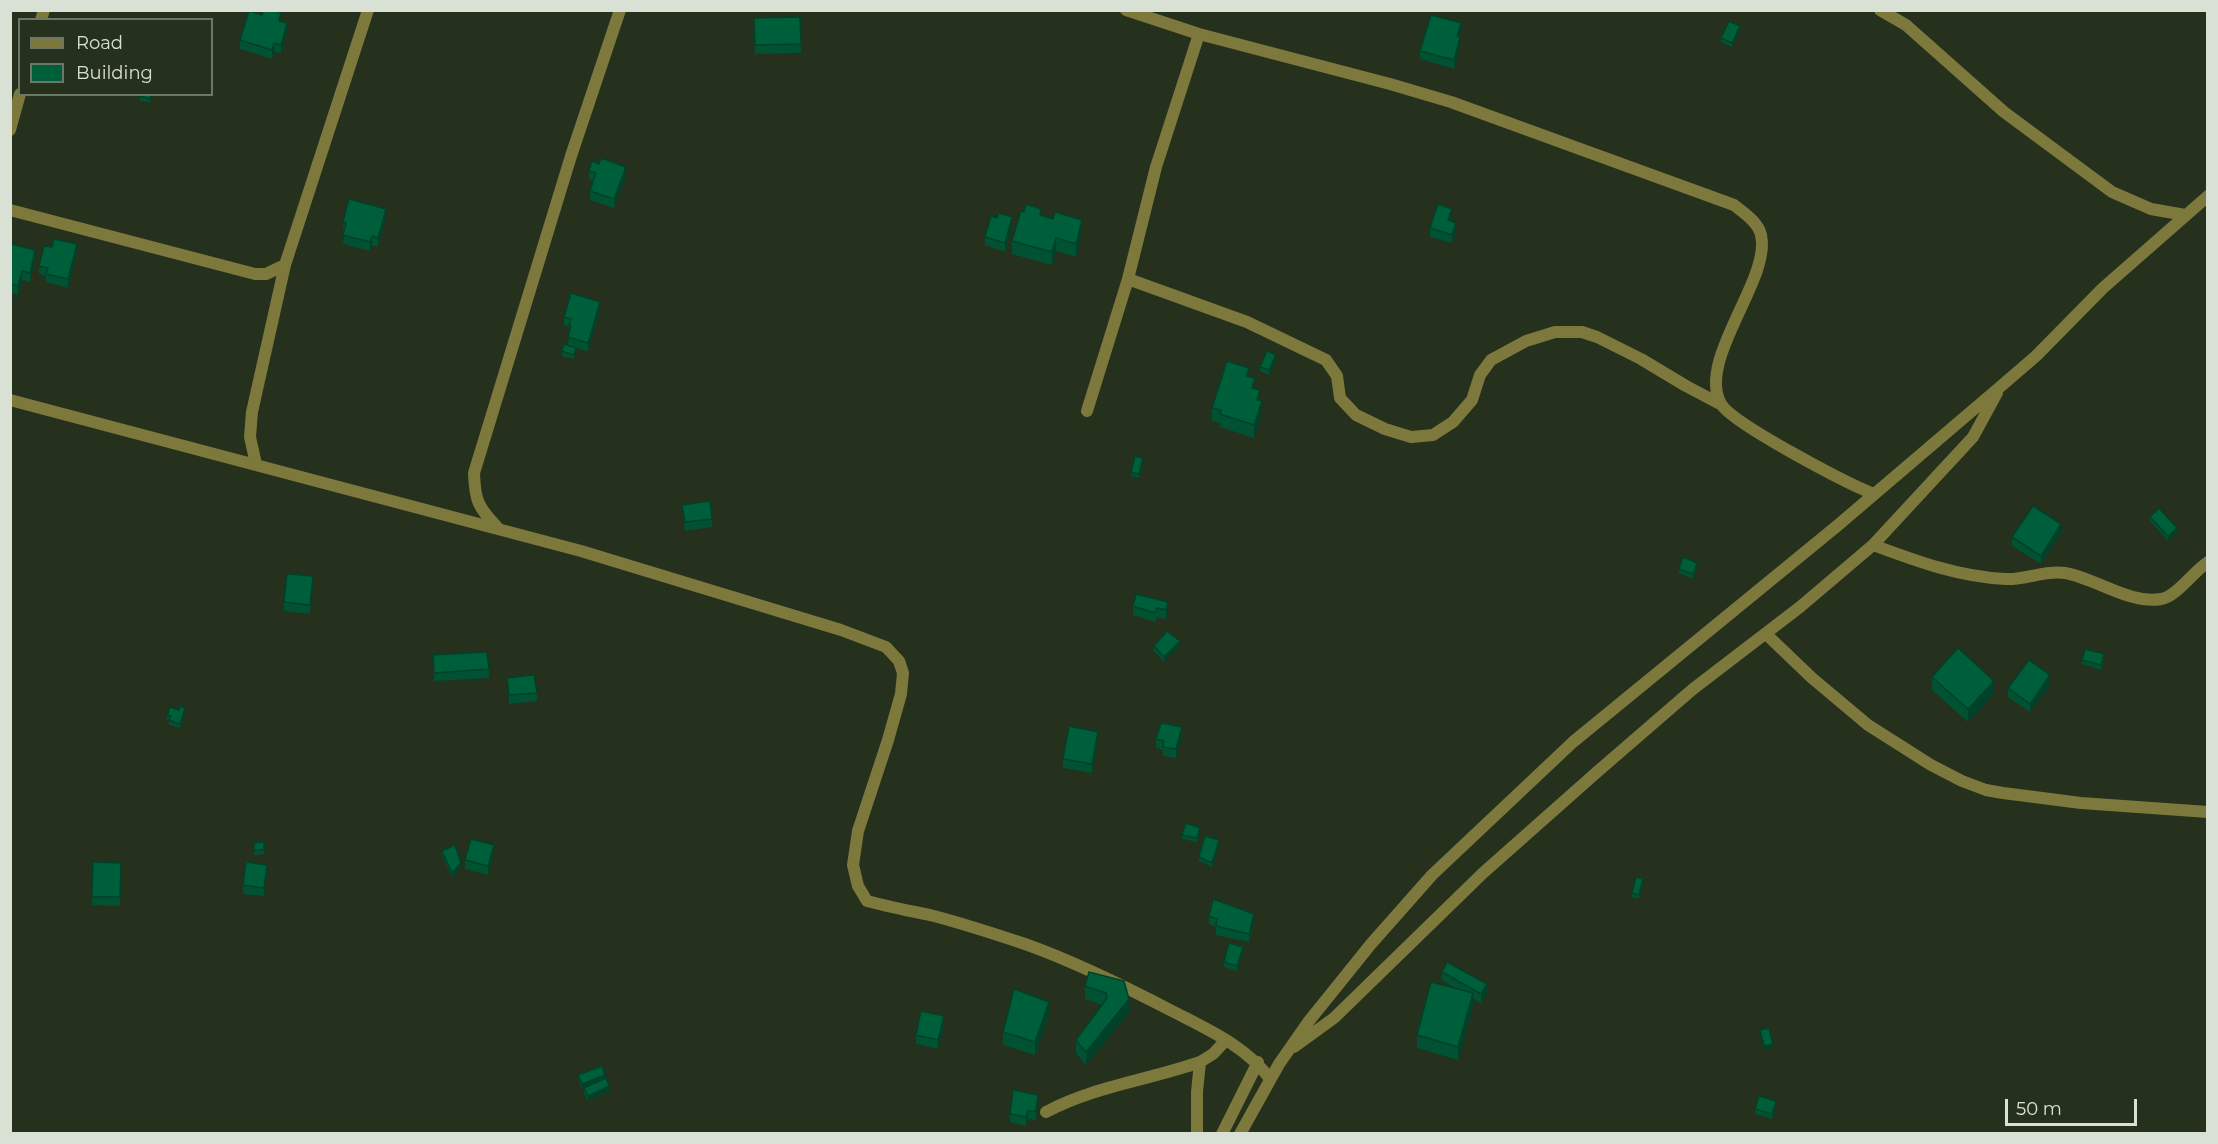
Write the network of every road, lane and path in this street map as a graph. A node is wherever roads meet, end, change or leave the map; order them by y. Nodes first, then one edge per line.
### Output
1 (368, 10) edge
2 (620, 10) edge
3 (1126, 10) edge
4 (1880, 10) edge
5 (1199, 34) junction
6 (19, 96) edge
7 (10, 130) edge
8 (2208, 196) edge
9 (10, 210) edge
10 (2185, 215) junction
11 (285, 265) junction
12 (1128, 279) junction
13 (2000, 387) junction
14 (10, 400) edge
15 (1722, 405) junction
16 (1087, 411) dead end
17 (256, 465) junction
18 (1874, 494) junction
19 (498, 528) junction
20 (1873, 545) junction
21 (2208, 562) edge
22 (1766, 634) junction
23 (2208, 812) edge
24 (1226, 1040) junction
25 (1287, 1051) junction
26 (1200, 1062) junction
27 (1258, 1062) junction
28 (1270, 1079) junction
29 (1046, 1112) dead end
30 (1197, 1134) edge
31 (1222, 1134) edge
32 (1240, 1134) edge

1 - 11 street
2 - 19 street
3 - 5 street
4 - 10 street
5 - 12 street
5 - 15 street
6 - 7 street
8 - 10 street
9 - 11 street
10 - 13 street
11 - 17 street
12 - 15 street
12 - 16 street
13 - 18 street
13 - 20 street
14 - 17 street
15 - 18 street
17 - 19 street
18 - 25 street
19 - 24 street
20 - 21 street
20 - 22 street
22 - 23 street
22 - 25 street
24 - 26 street
24 - 27 street
25 - 28 street
26 - 29 street
26 - 30 street
27 - 28 street
27 - 31 street
28 - 32 street

